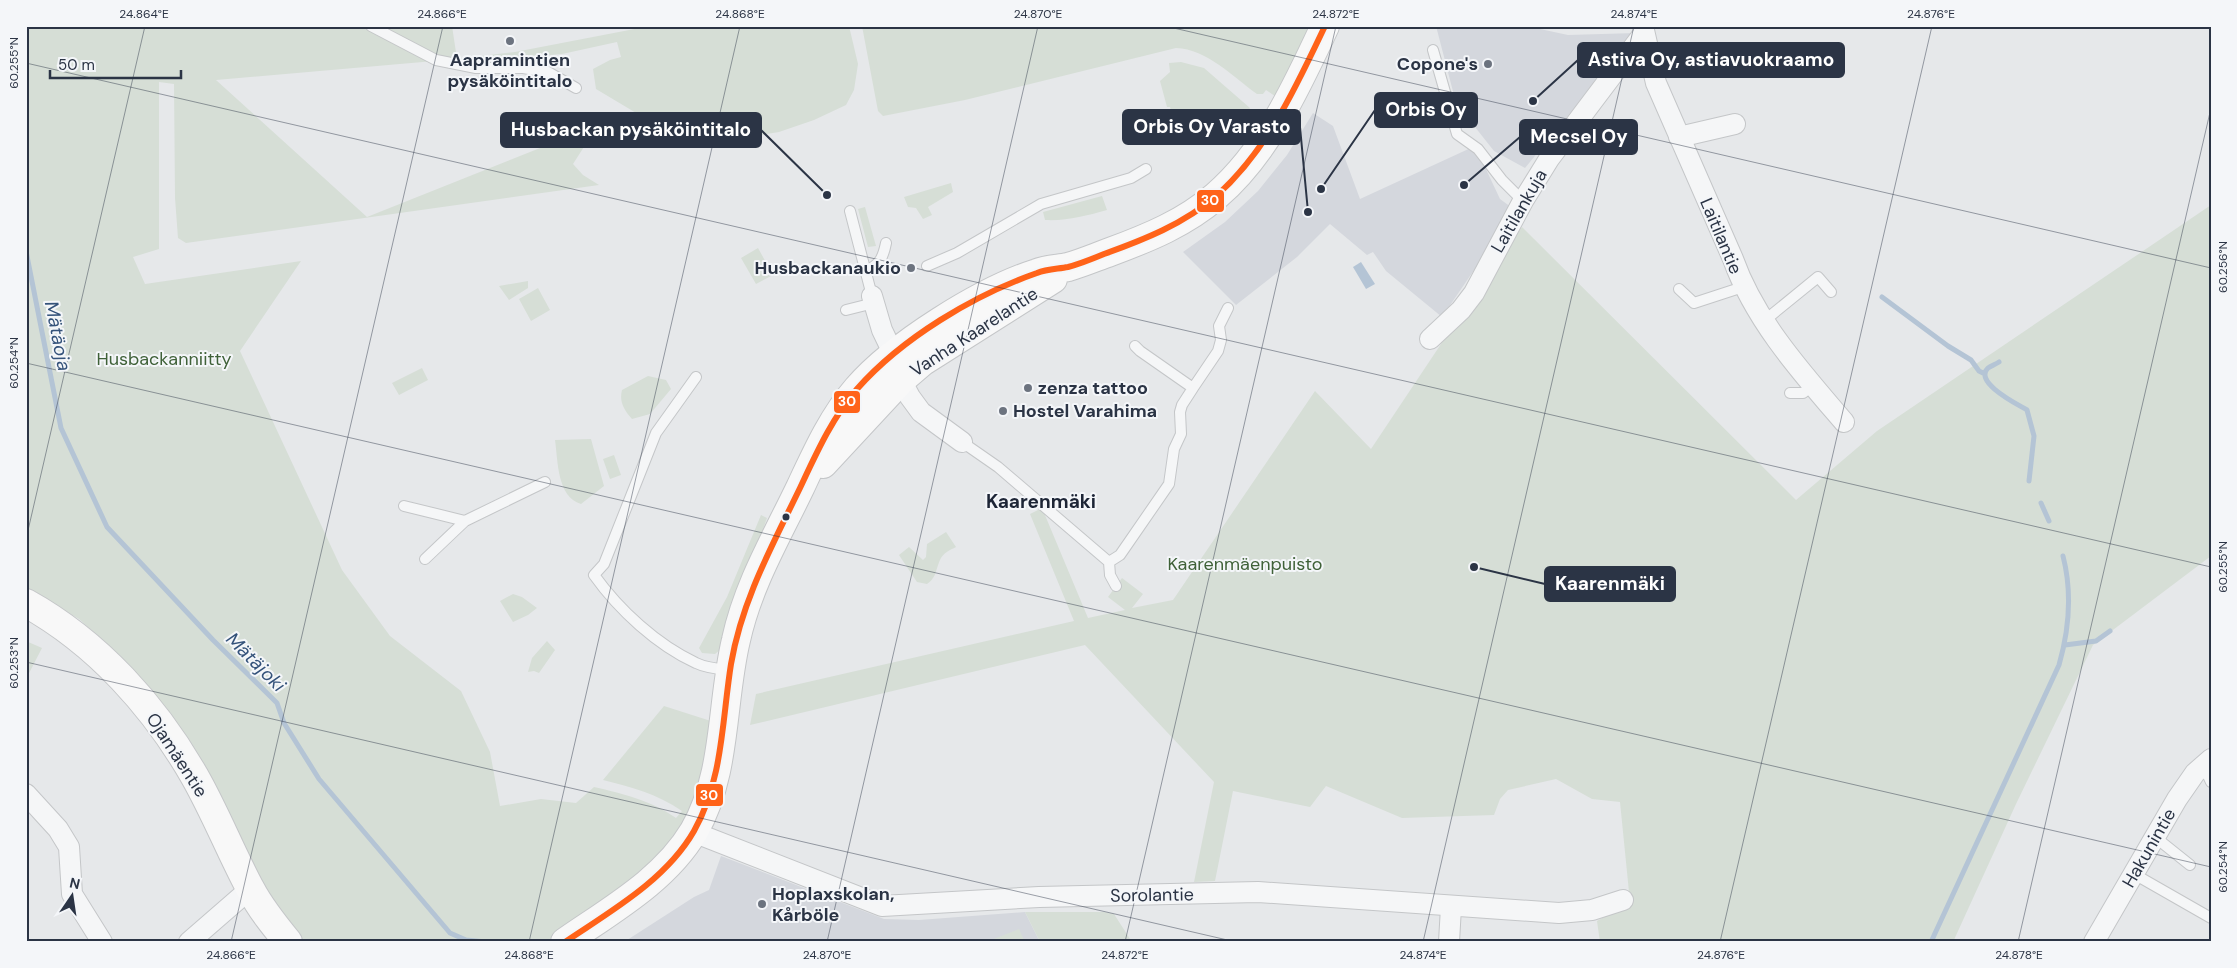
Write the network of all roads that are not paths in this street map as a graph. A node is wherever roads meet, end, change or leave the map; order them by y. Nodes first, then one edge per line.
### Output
1 (371, 26) edge
2 (1325, 26) edge
3 (382, 29) edge
4 (1643, 29) edge
5 (1433, 50) dead end
6 (576, 88) dead end
7 (1735, 124) dead end
8 (1679, 137) junction
9 (1146, 169) dead end
10 (1522, 200) junction
11 (850, 211) dead end
12 (886, 243) dead end
13 (927, 266) dead end
14 (866, 271) junction
15 (1743, 286) junction
16 (1679, 288) dead end
17 (1831, 292) dead end
18 (873, 299) junction
19 (1228, 308) dead end
20 (846, 310) dead end
21 (1764, 321) junction
22 (1430, 339) dead end
23 (1135, 346) dead end
24 (898, 367) junction
25 (696, 377) dead end
26 (1813, 385) junction
27 (1193, 388) junction
28 (1790, 393) dead end
29 (1844, 422) dead end
30 (962, 442) joint
31 (545, 482) dead end
32 (404, 506) dead end
33 (465, 521) junction
34 (425, 559) dead end
35 (1109, 562) junction
36 (1116, 586) dead end
37 (26, 603) edge
38 (730, 671) junction
39 (2208, 769) edge
40 (26, 794) edge
41 (693, 832) junction
42 (2155, 837) junction
43 (2190, 865) dead end
44 (2134, 874) junction
45 (250, 889) junction
46 (1623, 900) dead end
47 (1452, 907) junction
48 (2211, 918) edge
49 (102, 942) edge
50 (189, 942) edge
51 (288, 942) edge
52 (565, 942) edge
53 (1449, 942) edge
54 (2094, 942) edge

1 - 3 lane
2 - 24 main road, Vanha Kaarelantie
3 - 6 lane
4 - 8 street, Laitilantie
4 - 10 street, Laitilankuja
5 - 10 lane
7 - 8 street
8 - 15 street, Laitilantie
9 - 13 lane
10 - 22 street, Laitilankuja
11 - 14 lane
12 - 14 lane
14 - 18 lane
15 - 16 lane
15 - 21 street, Laitilantie
17 - 21 lane
18 - 20 lane
18 - 24 street
19 - 27 lane
21 - 26 street, Laitilantie
23 - 27 lane
24 - 30 street
24 - 38 main road, Vanha Kaarelantie
25 - 38 lane
26 - 28 lane
26 - 29 street, Laitilantie
27 - 35 lane
30 - 35 lane
31 - 33 lane
32 - 33 lane
33 - 34 lane
35 - 36 lane
37 - 45 main road, Ojamäentie
38 - 41 main road, Vanha Kaarelantie
39 - 42 street, Hakunintie
40 - 49 street
41 - 47 street, Sorolantie
41 - 52 main road, Vanha Kaarelantie
42 - 43 lane
42 - 44 street, Hakunintie
44 - 48 lane
44 - 54 street, Hakunintie
45 - 50 street
45 - 51 main road, Ojamäentie
46 - 47 street, Sorolantie
47 - 53 street

